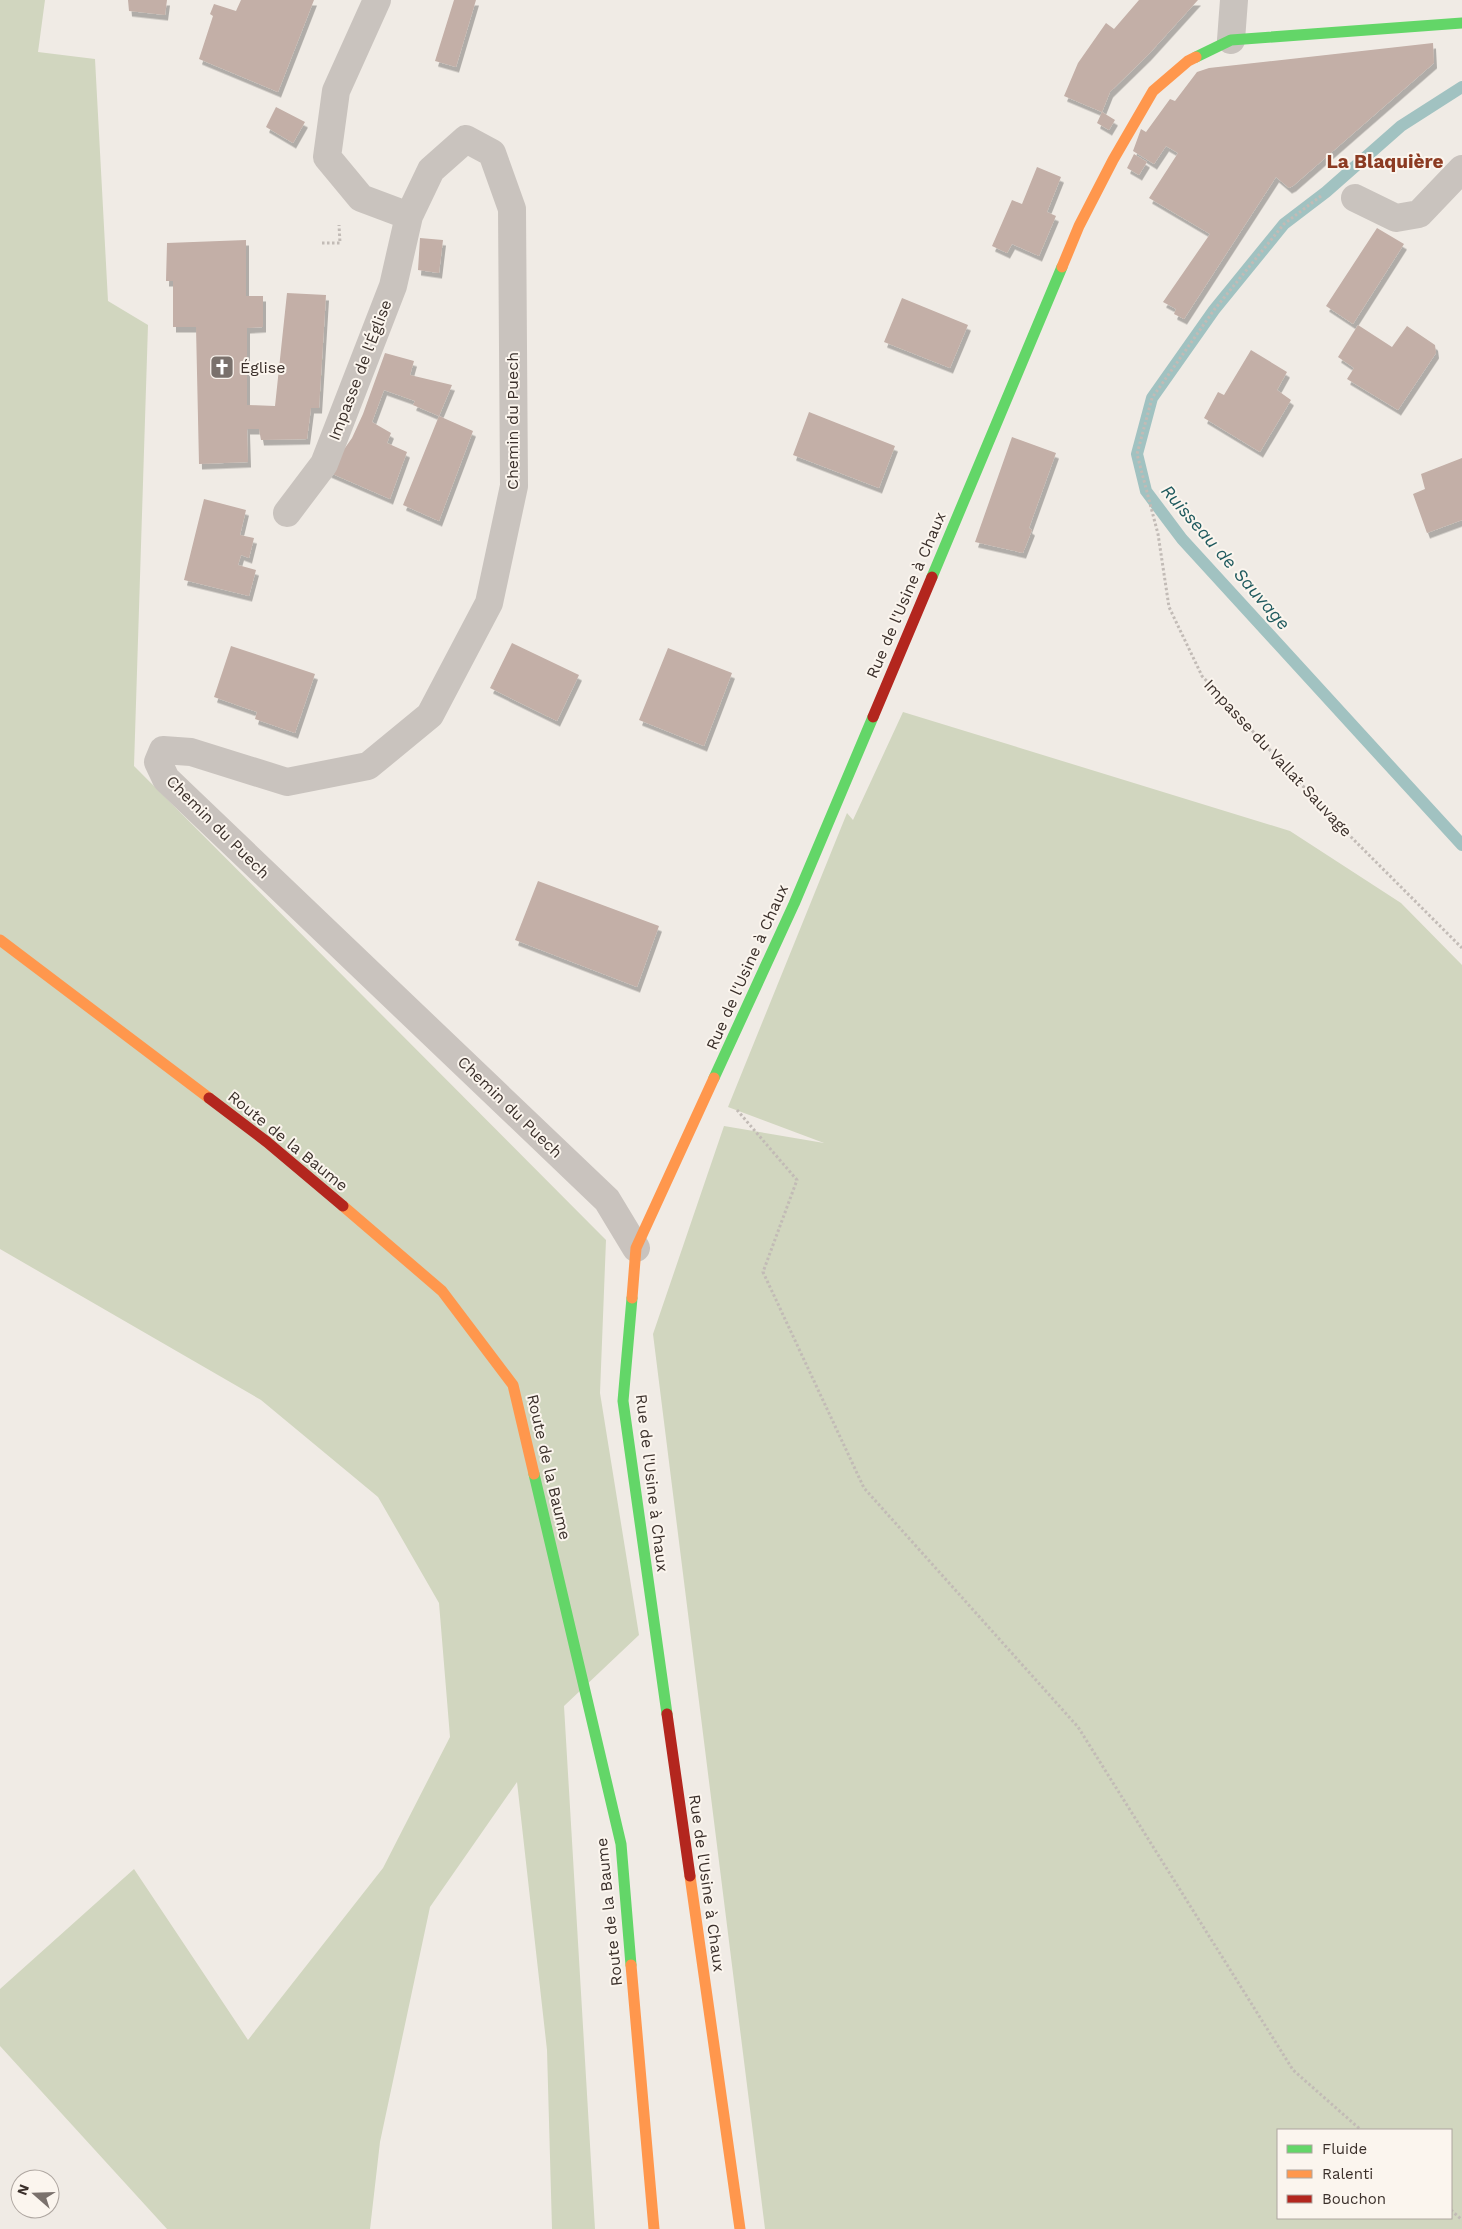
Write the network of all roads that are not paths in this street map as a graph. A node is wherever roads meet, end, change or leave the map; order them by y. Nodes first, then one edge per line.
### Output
1 (377, 0) edge
2 (1234, 0) edge
3 (1462, 23) edge
4 (1231, 40) junction
5 (1462, 169) edge
6 (1355, 198) road end
7 (409, 216) junction
8 (287, 513) dead end
9 (0, 940) edge
10 (636, 1248) junction
11 (654, 2229) edge
12 (740, 2229) edge

1 - 7 street
2 - 4 street
3 - 4 street, Rue de l'Usine à Chaux
4 - 10 street, Rue de l'Usine à Chaux
5 - 6 street
7 - 8 street, Impasse de l'Église
7 - 10 street, Chemin du Puech
9 - 11 street, Route de la Baume
10 - 12 street, Rue de l'Usine à Chaux

